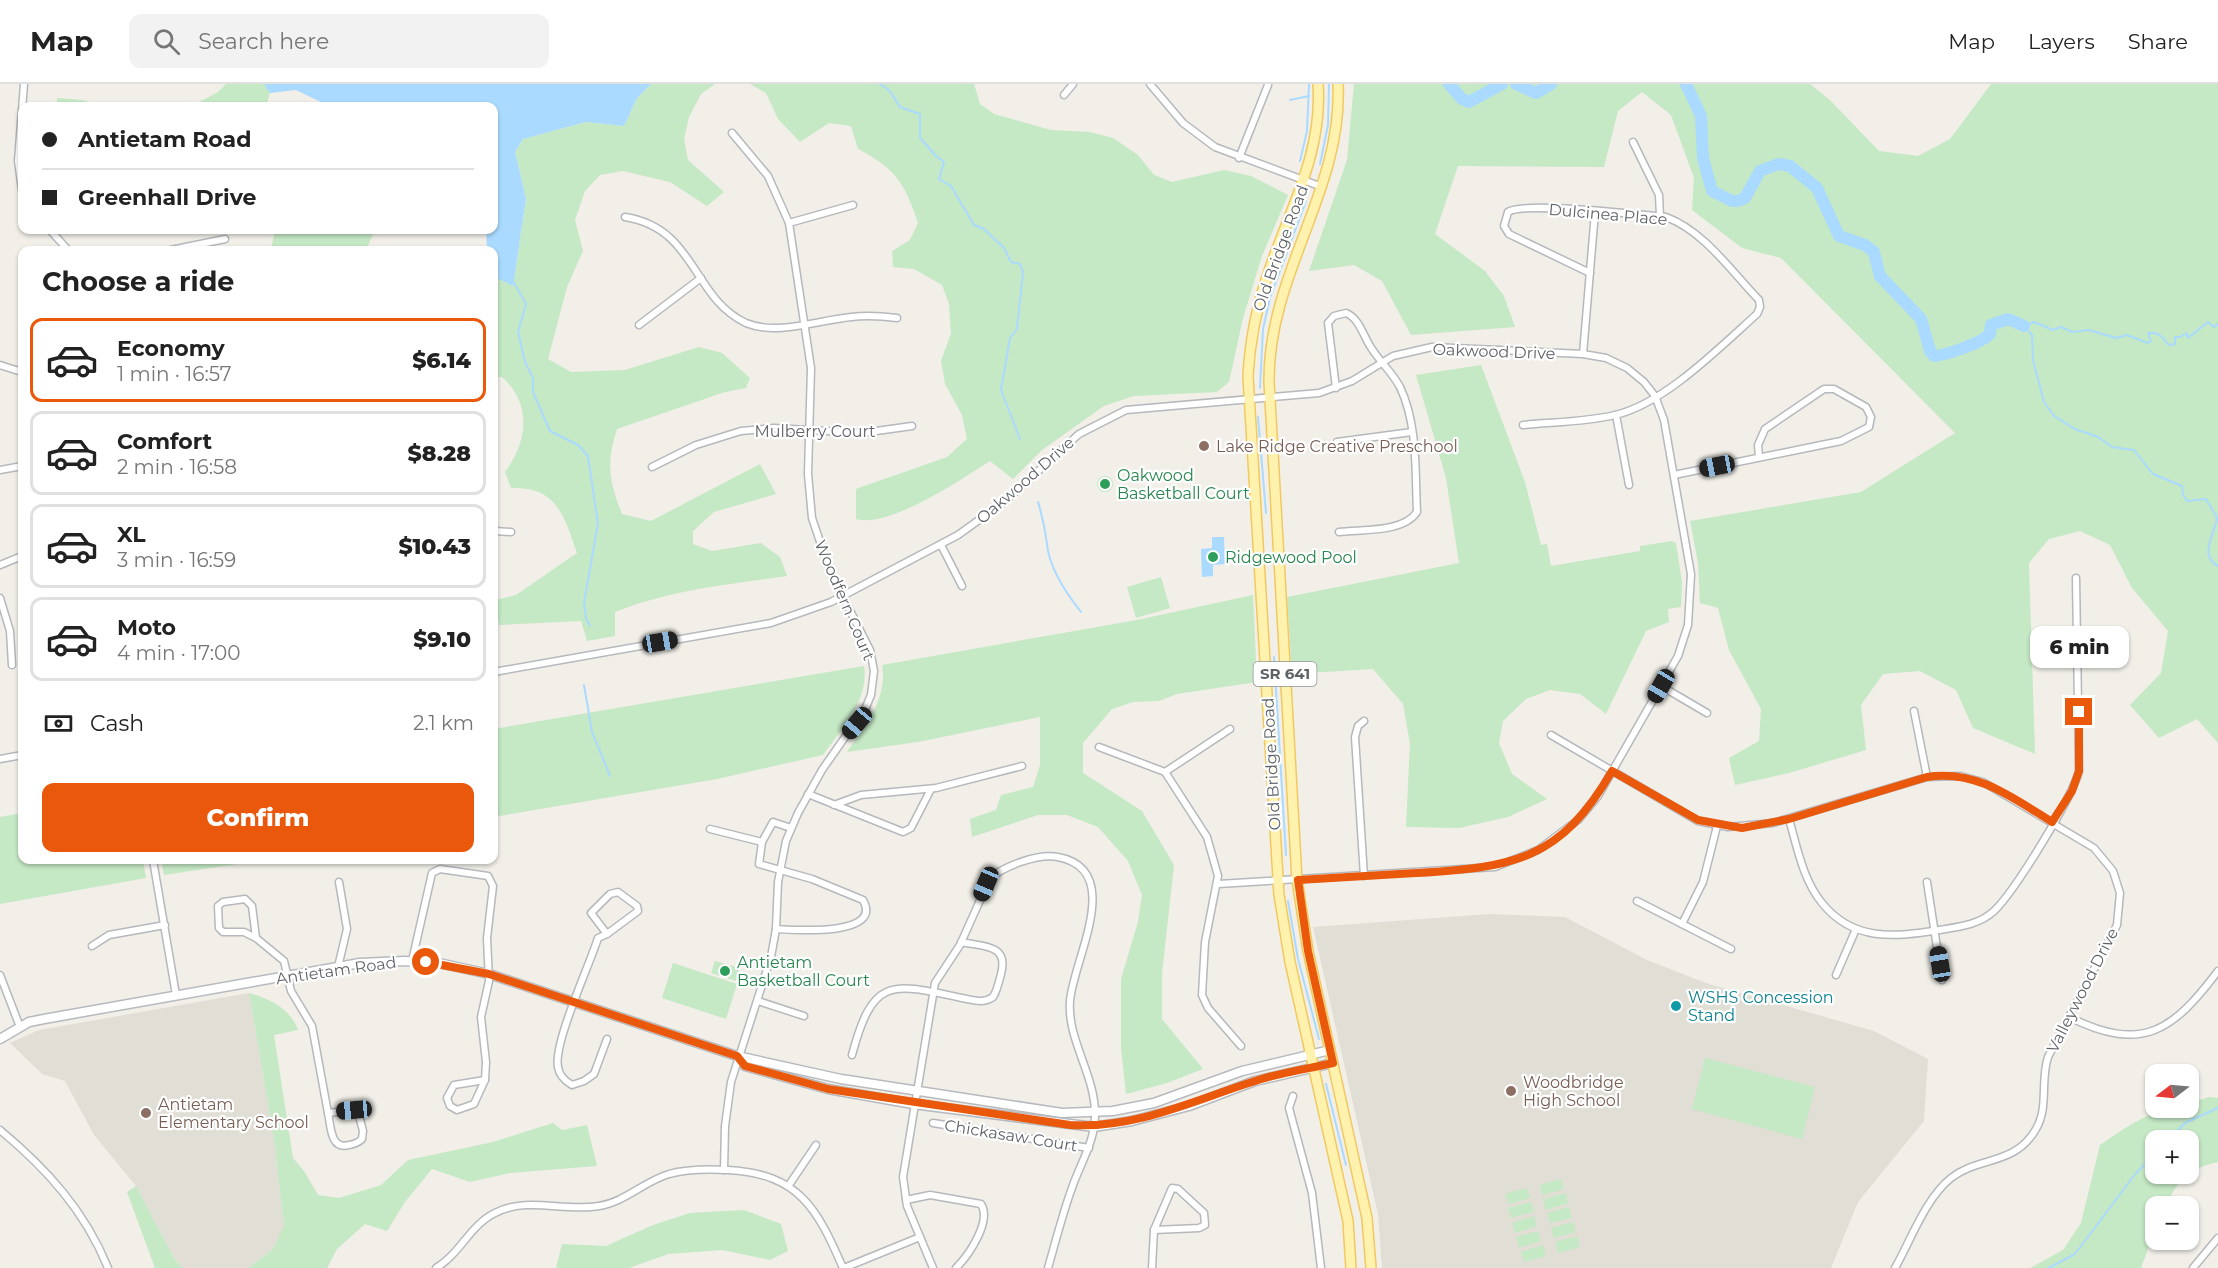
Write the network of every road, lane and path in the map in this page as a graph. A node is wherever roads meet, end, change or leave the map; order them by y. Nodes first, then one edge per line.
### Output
1 (24, 84) edge
2 (1073, 84) edge
3 (1150, 84) edge
4 (1318, 84) edge
5 (1338, 84) edge
6 (1268, 85) edge
7 (1064, 95) dead end
8 (23, 102) edge
9 (732, 132) dead end
10 (1633, 142) dead end
11 (1239, 158) junction
12 (1304, 181) junction
13 (1322, 187) junction
14 (853, 205) dead end
15 (1595, 212) junction
16 (1660, 216) junction
17 (625, 217) dead end
18 (789, 223) junction
19 (54, 234) edge
20 (225, 239) dead end
21 (64, 246) edge
22 (191, 246) edge
23 (1590, 273) junction
24 (701, 278) junction
25 (897, 318) dead end
26 (806, 324) junction
27 (639, 325) dead end
28 (1583, 354) junction
29 (1381, 362) junction
30 (0, 365) edge
31 (18, 371) edge
32 (1336, 388) junction
33 (1655, 396) junction
34 (1269, 399) junction
35 (1249, 400) junction
36 (1616, 415) junction
37 (1523, 425) dead end
38 (912, 426) dead end
39 (809, 430) junction
40 (1412, 432) junction
41 (1337, 442) dead end
42 (1760, 457) junction
43 (18, 467) edge
44 (652, 467) dead end
45 (0, 470) edge
46 (1674, 475) junction
47 (1629, 485) dead end
48 (498, 531) edge
49 (511, 532) dead end
50 (1339, 532) dead end
51 (941, 545) junction
52 (18, 558) edge
53 (0, 565) edge
54 (2076, 578) dead end
55 (962, 586) dead end
56 (843, 596) junction
57 (0, 598) edge
58 (2120, 638) dead end
59 (2077, 640) junction
60 (12, 665) dead end
61 (498, 671) edge
62 (1661, 686) junction
63 (1914, 711) dead end
64 (1707, 713) dead end
65 (1364, 721) dead end
66 (1230, 729) dead end
67 (1551, 735) dead end
68 (1099, 747) dead end
69 (18, 756) edge
70 (0, 759) edge
71 (1022, 766) dead end
72 (1612, 771) junction
73 (1165, 772) junction
74 (1927, 777) junction
75 (931, 789) junction
76 (808, 794) junction
77 (834, 805) junction
78 (1789, 819) junction
79 (2052, 822) junction
80 (1717, 826) junction
81 (791, 828) junction
82 (710, 829) dead end
83 (762, 842) junction
84 (154, 864) edge
85 (779, 870) junction
86 (1364, 876) junction
87 (1298, 880) junction
88 (339, 882) dead end
89 (1278, 882) junction
90 (1927, 882) dead end
91 (1218, 884) junction
92 (1637, 901) dead end
93 (1682, 924) junction
94 (165, 925) junction
95 (776, 929) junction
96 (1856, 929) junction
97 (1935, 931) junction
98 (607, 934) junction
99 (256, 938) junction
100 (961, 942) junction
101 (92, 946) dead end
102 (1731, 949) dead end
103 (412, 961) junction
104 (339, 967) junction
105 (2218, 971) edge
106 (489, 974) junction
107 (0, 975) edge
108 (1836, 975) dead end
109 (288, 976) junction
110 (1942, 980) dead end
111 (933, 992) junction
112 (176, 995) junction
113 (758, 1001) junction
114 (573, 1002) junction
115 (804, 1016) dead end
116 (2069, 1017) junction
117 (20, 1027) junction
118 (0, 1039) edge
119 (607, 1039) dead end
120 (1241, 1046) dead end
121 (1330, 1050) junction
122 (852, 1055) dead end
123 (1310, 1055) junction
124 (737, 1056) junction
125 (1333, 1063) junction
126 (1313, 1067) junction
127 (485, 1080) junction
128 (916, 1090) junction
129 (1293, 1096) dead end
130 (913, 1104) junction
131 (1095, 1112) junction
132 (328, 1113) junction
133 (933, 1123) dead end
134 (1094, 1127) junction
135 (0, 1130) edge
136 (816, 1145) dead end
137 (1089, 1148) junction
138 (724, 1170) junction
139 (789, 1185) junction
140 (906, 1200) junction
141 (1154, 1230) junction
142 (920, 1237) junction
143 (2218, 1238) edge
144 (106, 1267) edge
145 (436, 1268) edge
146 (844, 1268) edge
147 (933, 1268) edge
148 (956, 1268) edge
149 (1048, 1268) edge
150 (1152, 1268) edge
151 (1321, 1268) edge
152 (1351, 1268) edge
153 (1371, 1268) edge
154 (1895, 1268) edge
155 (2193, 1268) edge

1 - 8 street
2 - 7 street
3 - 11 street
4 - 12 main road, Old Bridge Road / SR 641
5 - 13 main road, Old Bridge Road / SR 641
6 - 11 street
9 - 18 street, Woodfern Court
10 - 16 street
11 - 12 street
12 - 13 street
12 - 35 main road, Old Bridge Road / SR 641
13 - 34 main road, Old Bridge Road / SR 641
14 - 18 street
15 - 16 street, Dulcinea Place
15 - 23 street
15 - 23 street, Dulcinea Place
16 - 33 street, Dulcinea Place
17 - 24 street
18 - 26 street, Woodfern Court
19 - 21 street
20 - 22 street
23 - 28 street
24 - 26 street
24 - 27 street
25 - 26 street
26 - 39 street, Woodfern Court
28 - 29 street, Oakwood Drive
28 - 33 street, Oakwood Drive
29 - 32 street, Oakwood Drive
29 - 32 street
29 - 40 street
30 - 31 street
32 - 34 street, Oakwood Drive
33 - 36 street, Dulcinea Place
33 - 46 street, Oakwood Drive
34 - 35 street, Oakwood Drive
34 - 87 main road, Old Bridge Road / SR 641
35 - 51 street, Oakwood Drive
35 - 89 main road, Old Bridge Road / SR 641
36 - 37 street, Dulcinea Place
36 - 47 street
38 - 39 street, Mulberry Court
39 - 44 street, Mulberry Court
39 - 56 street, Woodfern Court
40 - 41 street
40 - 50 street
42 - 42 street
42 - 46 street
43 - 45 street
46 - 62 street, Oakwood Drive
48 - 49 street
51 - 55 street
51 - 56 street, Oakwood Drive
52 - 53 street
54 - 59 street
56 - 61 street, Oakwood Drive
56 - 76 street, Woodfern Court
57 - 60 street
58 - 59 street
59 - 79 street
62 - 64 street
62 - 72 street, Oakwood Drive
63 - 74 street
65 - 86 street
66 - 73 street
67 - 72 street, Valleywood Drive
68 - 73 street
69 - 70 street
71 - 75 street
72 - 80 street, Valleywood Drive
72 - 86 street, Oakwood Drive
73 - 91 street
74 - 78 street, Valleywood Drive
74 - 79 street, Valleywood Drive
75 - 77 street
75 - 77 street
76 - 77 street
76 - 81 street, Woodfern Court
78 - 80 street, Valleywood Drive
78 - 96 street
79 - 97 street
79 - 116 street, Valleywood Drive
80 - 93 street
81 - 83 street
81 - 85 street, Woodfern Court
82 - 83 street
83 - 85 street
84 - 94 street
85 - 95 street, Woodfern Court
85 - 95 street
86 - 87 street, Oakwood Drive
87 - 89 street, Oakwood Drive
87 - 121 main road, Old Bridge Road / SR 641
88 - 104 street
89 - 91 street, Oakwood Drive
89 - 123 main road, Old Bridge Road / SR 641
90 - 97 street
91 - 120 street
92 - 93 street
93 - 102 street
94 - 101 street
94 - 112 street
95 - 113 street, Woodfern Court
96 - 97 street
96 - 108 street
97 - 110 street
98 - 98 street
98 - 114 street
99 - 99 street
99 - 109 street
100 - 111 street
100 - 111 street
100 - 131 street
103 - 104 street, Antietam Road
103 - 106 street, Antietam Road
103 - 106 street
104 - 109 street, Antietam Road
105 - 116 street
106 - 114 street, Antietam Road
106 - 127 street
107 - 117 street
109 - 112 street, Antietam Road
109 - 132 street
111 - 122 street
111 - 128 street
112 - 117 street, Antietam Road
113 - 115 street
113 - 124 street, Woodfern Court
114 - 119 street
114 - 124 street, Antietam Road
116 - 154 street, Valleywood Drive
117 - 118 street, Antietam Road
121 - 123 street, Antietam Road
121 - 125 main road, Old Bridge Road / SR 641
123 - 126 main road, Old Bridge Road / SR 641
123 - 131 street, Antietam Road
124 - 128 street, Antietam Road
124 - 130 street, Antietam Road
124 - 138 street, Woodfern Court
125 - 126 street, Antietam Road
125 - 153 main road, Old Bridge Road / SR 641
126 - 134 street, Antietam Road
126 - 152 main road, Old Bridge Road / SR 641
127 - 127 street
128 - 130 street
128 - 131 street, Antietam Road
129 - 151 street
130 - 134 street, Antietam Road
130 - 140 street
131 - 134 street
132 - 132 street
133 - 137 street, Chickasaw Court
134 - 137 street
135 - 144 street
136 - 139 street
137 - 149 street
138 - 139 street
138 - 145 street
139 - 146 street
140 - 142 street
140 - 148 street
141 - 141 street
141 - 150 street
142 - 146 street
142 - 147 street
143 - 155 street

